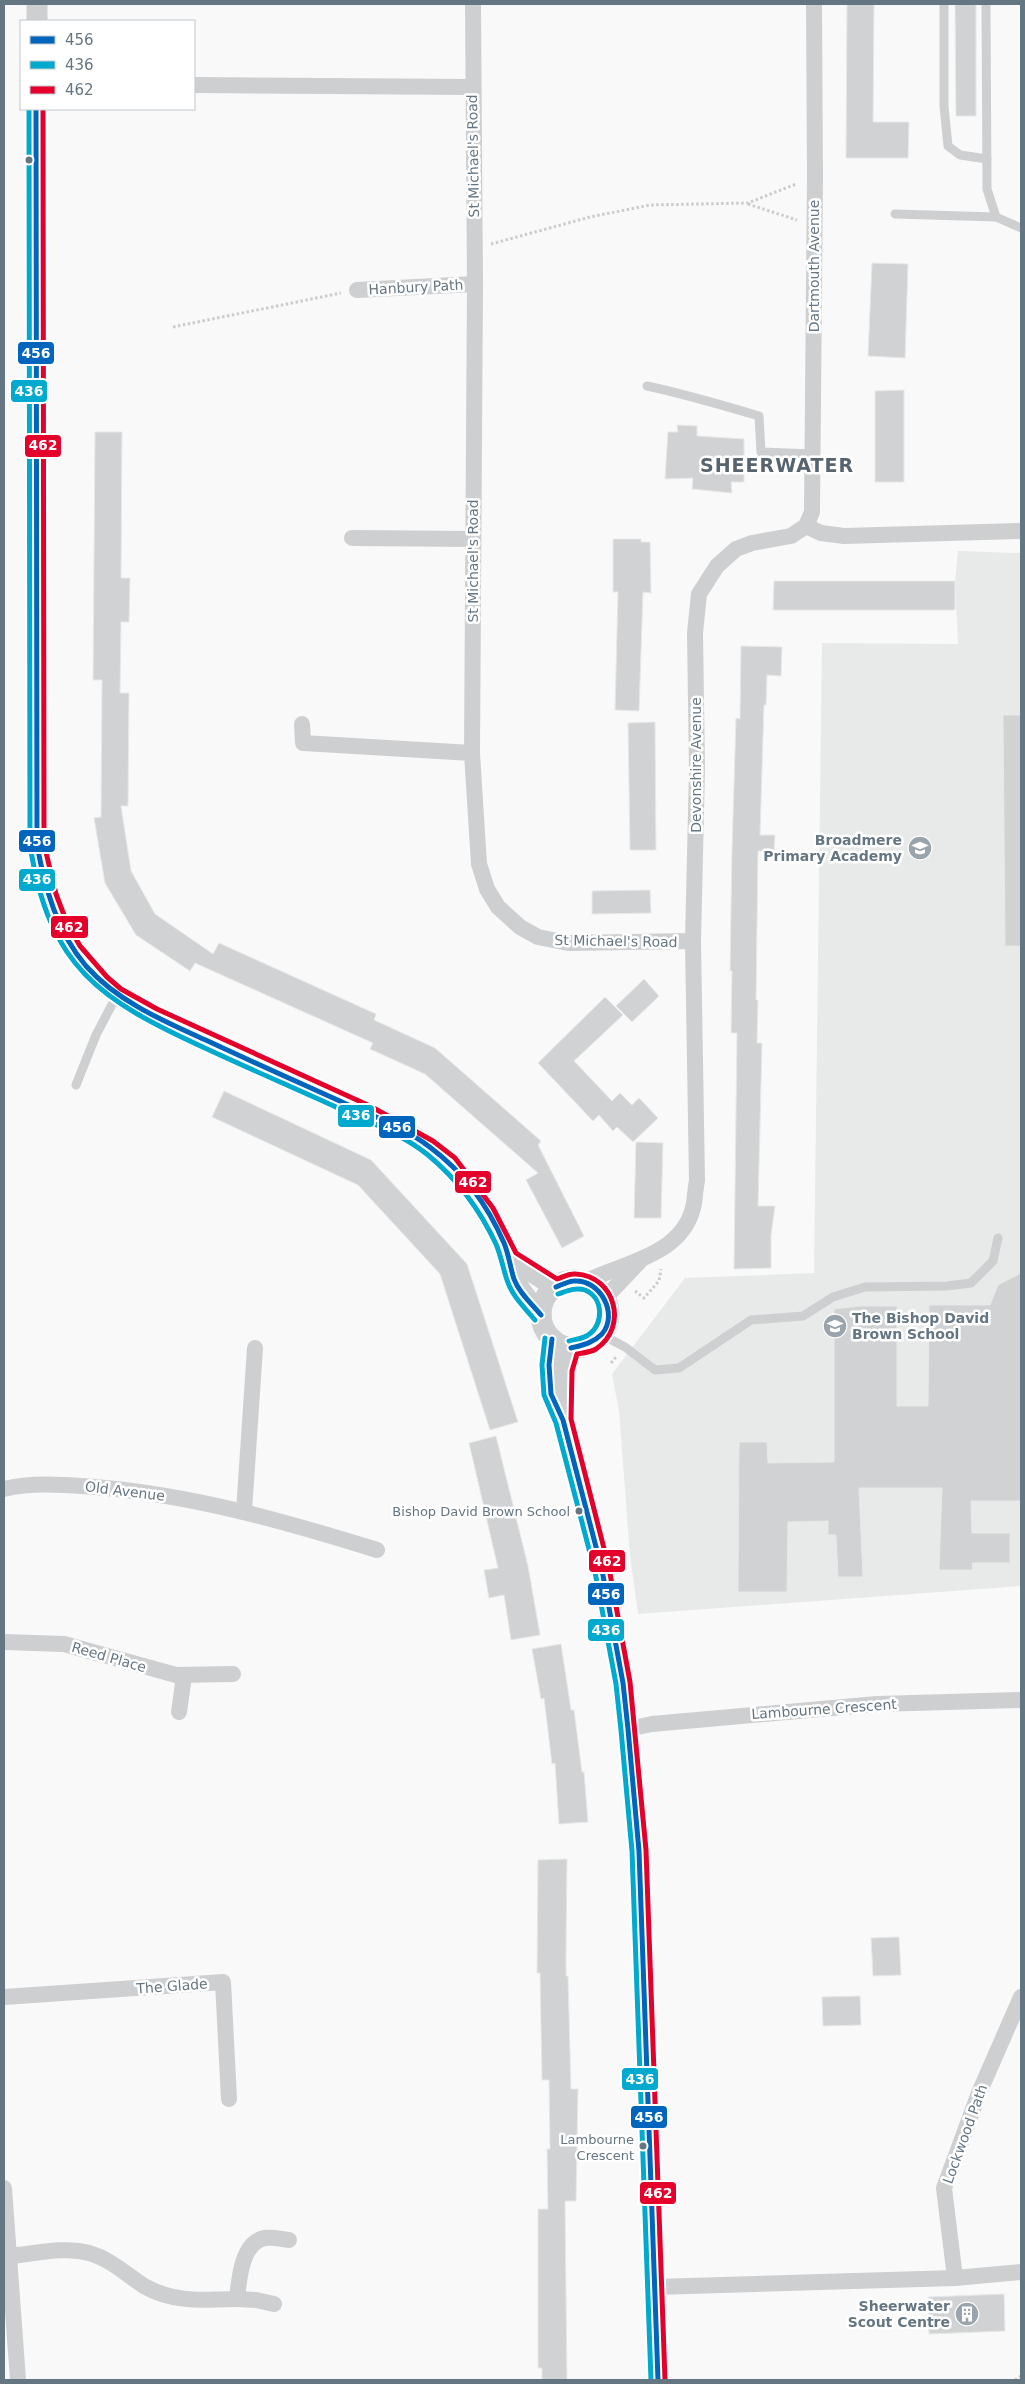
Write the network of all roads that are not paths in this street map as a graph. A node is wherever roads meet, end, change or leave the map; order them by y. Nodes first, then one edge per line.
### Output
1 (37, 4) edge
2 (473, 4) edge
3 (814, 4) edge
4 (944, 4) edge
5 (986, 4) edge
6 (37, 20) edge
7 (195, 85) edge
8 (472, 87) junction
9 (36, 110) edge
10 (987, 159) junction
11 (895, 214) dead end
12 (996, 217) junction
13 (1021, 228) edge
14 (475, 284) junction
15 (357, 290) road end
16 (647, 386) dead end
17 (814, 454) junction
18 (806, 526) junction
19 (1021, 532) edge
20 (352, 538) dead end
21 (473, 538) junction
22 (302, 724) dead end
23 (472, 753) junction
24 (693, 941) junction
25 (117, 995) junction
26 (76, 1085) dead end
27 (998, 1238) dead end
28 (510, 1258) junction
29 (640, 1261) junction
30 (584, 1282) junction
31 (556, 1287) junction
32 (605, 1298) junction
33 (541, 1315) junction
34 (602, 1335) junction
35 (552, 1339) junction
36 (255, 1348) dead end
37 (572, 1348) junction
38 (563, 1420) junction
39 (4, 1489) edge
40 (244, 1511) junction
41 (377, 1550) dead end
42 (4, 1642) edge
43 (232, 1674) dead end
44 (184, 1676) junction
45 (1021, 1700) edge
46 (179, 1712) dead end
47 (628, 1729) junction
48 (4, 1997) edge
49 (1021, 1997) edge
50 (229, 2099) dead end
51 (4, 2188) edge
52 (289, 2240) dead end
53 (9, 2256) junction
54 (1021, 2272) edge
55 (955, 2278) junction
56 (655, 2287) junction
57 (237, 2299) junction
58 (274, 2304) dead end
59 (18, 2380) edge
60 (658, 2380) edge

1 - 6 street
2 - 8 street, St Michael's Road
3 - 17 street, Dartmouth Avenue
4 - 10 lane
5 - 10 lane
7 - 8 street
8 - 14 street, St Michael's Road
9 - 25 street
10 - 12 lane
11 - 12 lane
12 - 13 lane
14 - 15 street, Hanbury Path
14 - 21 street, St Michael's Road
16 - 17 lane
17 - 18 street, Dartmouth Avenue
18 - 19 street
18 - 24 street, Devonshire Avenue
20 - 21 street
21 - 23 street, St Michael's Road
22 - 23 street
23 - 24 street, St Michael's Road
24 - 29 street, Devonshire Avenue
25 - 26 lane
25 - 28 street
27 - 34 lane
28 - 31 street
28 - 33 street
29 - 30 street, Devonshire Avenue
29 - 32 street, Devonshire Avenue
30 - 31 street
30 - 32 street
31 - 33 street
32 - 34 street
33 - 35 street
34 - 37 street
35 - 37 street
35 - 38 street
36 - 40 street
37 - 38 street
38 - 47 street
39 - 40 street, Old Avenue
40 - 41 street, Old Avenue
42 - 44 street, Reed Place
43 - 44 street, Reed Place
44 - 46 street
45 - 47 street, Lambourne Crescent
47 - 56 street
48 - 50 street, The Glade
49 - 55 street, Lockwood Path
51 - 53 street
52 - 57 street
53 - 57 street
53 - 59 street
54 - 55 street
55 - 56 street
56 - 60 street
57 - 58 street

